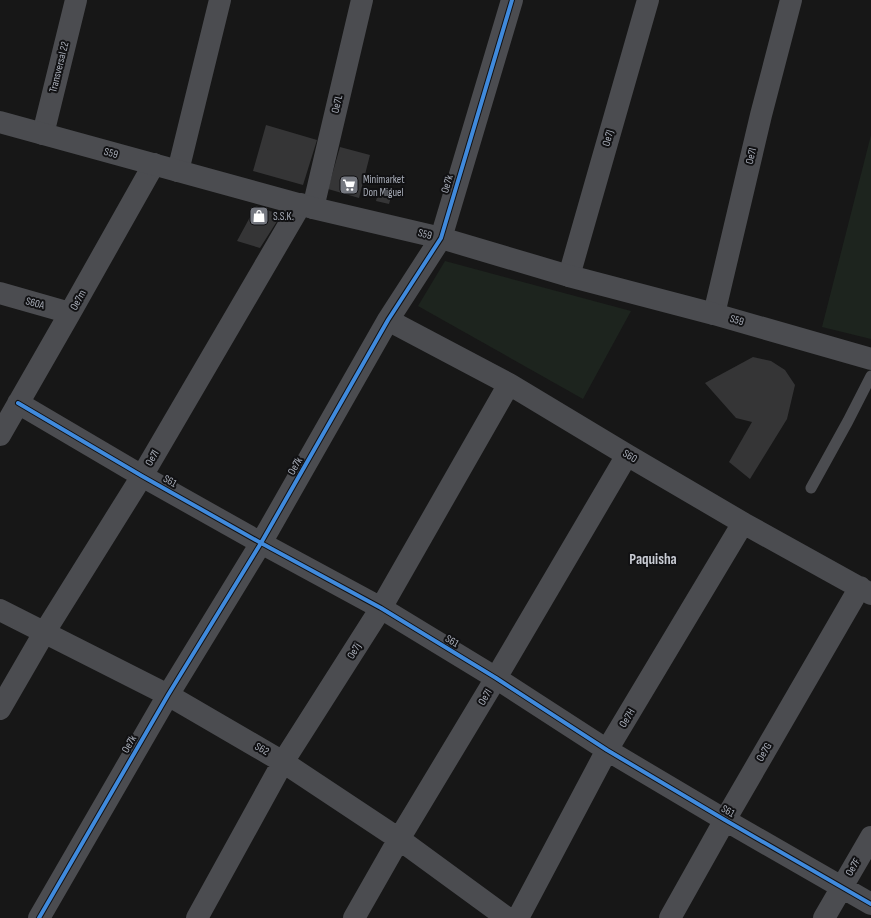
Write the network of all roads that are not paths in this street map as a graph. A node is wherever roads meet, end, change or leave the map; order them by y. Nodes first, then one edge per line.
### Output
1 (76, 0) edge
2 (220, 0) edge
3 (362, 0) edge
4 (512, 0) edge
5 (648, 0) edge
6 (791, 0) edge
7 (0, 122) edge
8 (43, 134) junction
9 (154, 164) junction
10 (178, 171) junction
11 (307, 206) junction
12 (441, 238) junction
13 (569, 276) junction
14 (0, 294) edge
15 (70, 313) junction
16 (714, 314) junction
17 (388, 320) junction
18 (871, 359) edge
19 (871, 376) edge
20 (509, 384) junction
21 (18, 403) junction
22 (0, 434) edge
23 (627, 455) junction
24 (142, 476) junction
25 (811, 488) dead end
26 (743, 522) junction
27 (261, 543) junction
28 (865, 591) edge
29 (381, 608) junction
30 (0, 610) edge
31 (44, 632) junction
32 (496, 678) junction
33 (168, 695) junction
34 (0, 709) edge
35 (607, 750) junction
36 (284, 762) junction
37 (724, 820) junction
38 (871, 836) edge
39 (399, 839) junction
40 (841, 887) junction
41 (871, 904) edge
42 (39, 918) edge
43 (197, 918) edge
44 (354, 918) edge
45 (507, 918) edge
46 (518, 918) edge
47 (670, 918) edge
48 (824, 918) edge

1 - 8 street, Transversal 22
2 - 10 street
3 - 11 street, Oe7L
4 - 12 street, Oe7k
5 - 13 street, Oe7J
6 - 16 street, Oe7I
7 - 8 street, S59
8 - 9 street, S59
9 - 10 street, S59
9 - 15 street, Oe7m
10 - 11 street, S59
11 - 12 street, S59
11 - 24 street, Oe7l
12 - 13 street, S59
12 - 17 street, Oe7k
13 - 16 street, S59
14 - 15 street, S60A
15 - 21 street, Oe7m
16 - 18 street, S59
17 - 20 street, S60
17 - 27 street, Oe7k
19 - 25 lane
20 - 23 street, S60
20 - 29 street, Oe7j
21 - 22 street, Oe7m
21 - 24 street, S61
23 - 26 street, S60
23 - 32 street, Oe7I
24 - 27 street, S61
24 - 31 street, Oe7l
26 - 28 street, S60
26 - 35 street, Oe7H
27 - 29 street, S61
27 - 33 street, Oe7k
28 - 37 street, Oe7G
29 - 32 street, S61
29 - 36 street, Oe7j
30 - 31 street, S62
31 - 33 street, S62
31 - 34 street, Oe7l
32 - 35 street, S61
32 - 39 street, Oe7I
33 - 36 street, S62
33 - 42 street, Oe7k
35 - 37 street, S61
35 - 46 street, Oe7H
36 - 39 street, S62
36 - 43 street, Oe7j
37 - 40 street, S61
37 - 47 street, Oe7G
38 - 40 street, Oe7F
39 - 44 street, Oe7I
39 - 45 street, S62
40 - 41 street, S61
40 - 48 street, Oe7F

